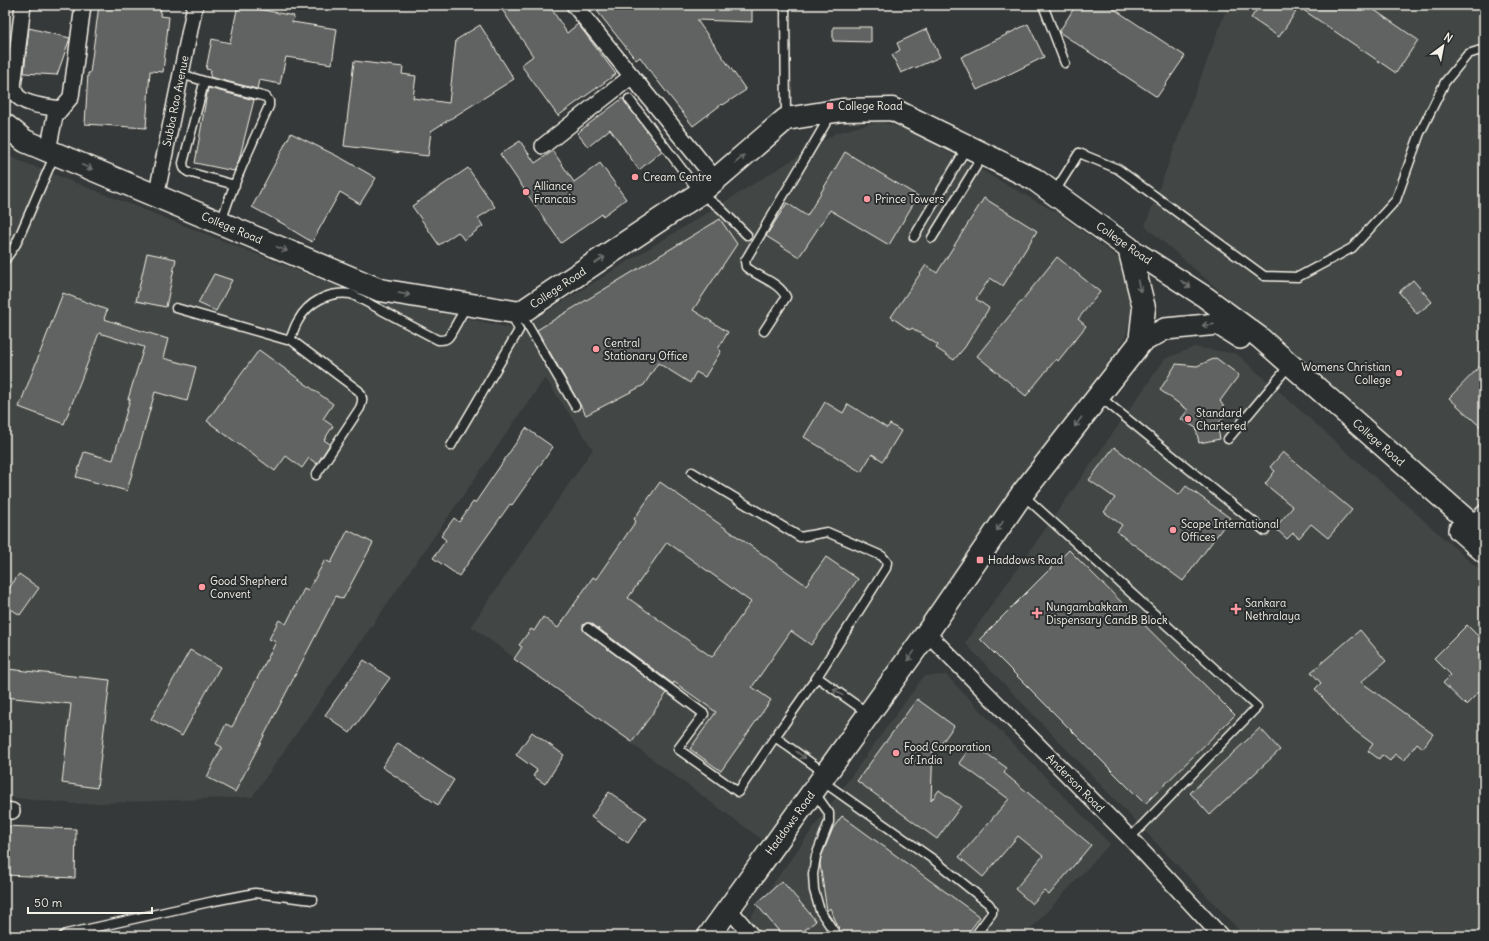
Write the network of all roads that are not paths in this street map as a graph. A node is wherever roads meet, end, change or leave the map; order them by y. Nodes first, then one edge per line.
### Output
1 (23, 5) edge
2 (83, 5) edge
3 (195, 5) edge
4 (574, 5) edge
5 (785, 5) edge
6 (1043, 5) edge
7 (1484, 49) edge
8 (1065, 63) dead end
9 (181, 74) junction
10 (632, 76) junction
11 (207, 82) junction
12 (629, 99) dead end
13 (60, 109) junction
14 (833, 112) junction
15 (786, 119) junction
16 (5, 125) edge
17 (543, 146) dead end
18 (976, 150) junction
19 (52, 152) junction
20 (235, 185) junction
21 (708, 187) junction
22 (1054, 194) junction
23 (156, 197) junction
24 (220, 224) junction
25 (747, 234) dead end
26 (914, 237) dead end
27 (932, 238) dead end
28 (1129, 248) junction
29 (5, 260) edge
30 (468, 305) junction
31 (176, 308) dead end
32 (515, 312) junction
33 (764, 331) dead end
34 (290, 339) junction
35 (1140, 343) junction
36 (1283, 373) junction
37 (1098, 395) junction
38 (575, 406) dead end
39 (1228, 439) dead end
40 (451, 446) dead end
41 (692, 472) dead end
42 (316, 475) dead end
43 (1022, 494) junction
44 (1474, 524) edge
45 (1265, 531) dead end
46 (1484, 552) edge
47 (588, 628) dead end
48 (928, 633) junction
49 (817, 677) junction
50 (869, 715) junction
51 (775, 736) junction
52 (820, 782) junction
53 (1130, 838) junction
54 (313, 900) dead end
55 (729, 909) junction
56 (63, 936) edge
57 (709, 936) edge
58 (752, 936) edge
59 (837, 936) edge
60 (975, 936) edge
61 (1221, 936) edge

1 - 13 street
2 - 13 street
3 - 9 street, Subba Rao Avenue
4 - 10 street
5 - 15 lane
6 - 8 lane
7 - 22 lane
9 - 11 lane
9 - 23 street, Subba Rao Avenue
10 - 17 street
10 - 21 street
11 - 20 lane
11 - 20 lane
12 - 21 lane
13 - 19 street
14 - 15 main road, College Road
14 - 18 main road, College Road
14 - 33 lane
21 -> 15 main road, College Road
16 - 19 main road, College Road
18 - 22 main road, College Road
18 - 26 lane
18 - 27 lane
19 -> 23 main road, College Road
19 - 29 lane
20 - 24 lane
21 - 25 lane
32 -> 21 main road, College Road
22 - 28 main road, College Road
23 - 24 main road, College Road
24 -> 30 main road, College Road
28 -> 35 main road
28 -> 44 main road, College Road
30 - 32 main road, College Road
30 - 34 lane
31 - 34 lane
32 - 38 lane
32 - 40 lane
34 - 42 lane
36 -> 35 main road, College Road
35 - 37 main road, Haddows Road
36 - 39 lane
36 - 44 main road, College Road
37 -> 43 main road, Haddows Road
37 - 45 lane
41 - 49 lane
43 -> 48 main road, Haddows Road
43 - 53 lane
44 - 46 main road, College Road
47 - 51 lane
48 -> 50 main road, Haddows Road
48 - 53 street, Anderson Road
50 -> 49 lane
49 - 51 lane
50 - 52 main road, Haddows Road
51 -> 52 lane
52 - 55 main road, Haddows Road
52 - 59 lane
52 - 60 lane
53 - 61 street, Anderson Road
54 - 56 lane
55 - 57 main road, Haddows Road
55 - 58 street

